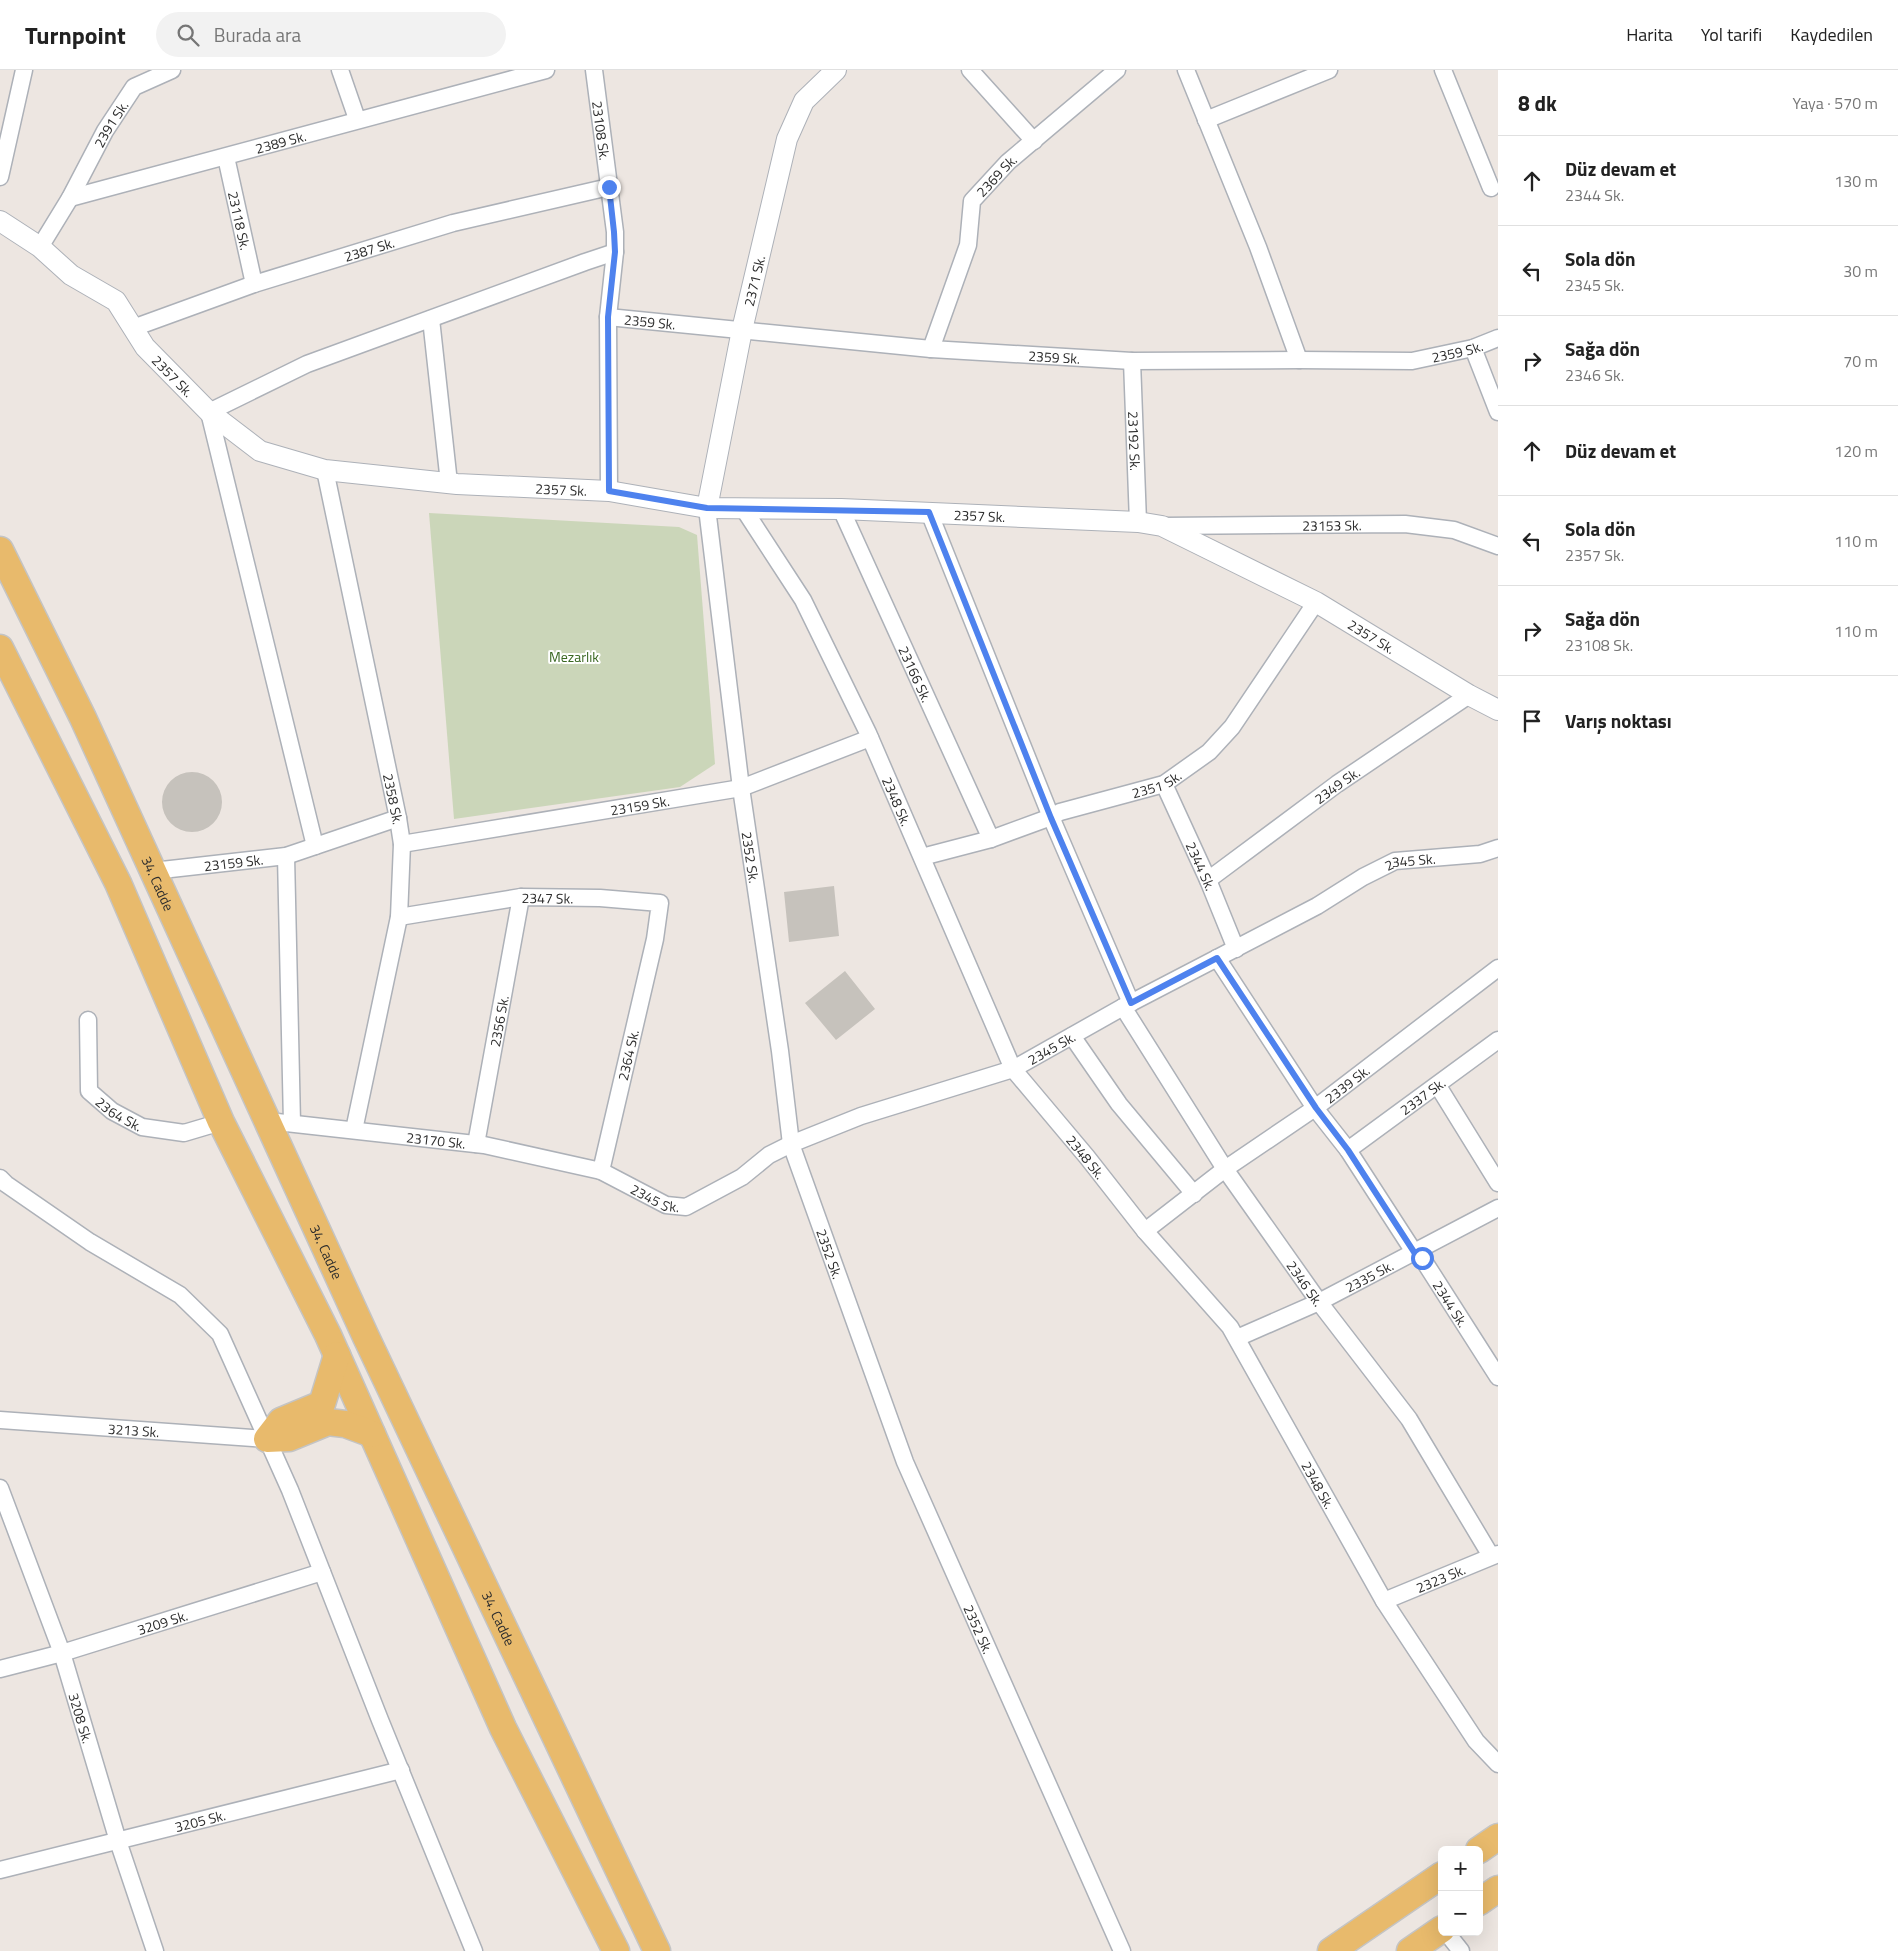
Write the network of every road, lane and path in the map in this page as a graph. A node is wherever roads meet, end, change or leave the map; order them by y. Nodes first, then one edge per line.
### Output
1 (24, 70) edge
2 (172, 70) edge
3 (340, 70) edge
4 (546, 70) edge
5 (594, 70) edge
6 (836, 70) edge
7 (970, 70) edge
8 (1117, 70) edge
9 (1186, 70) edge
10 (1329, 70) edge
11 (1443, 70) edge
12 (358, 119) junction
13 (1206, 120) junction
14 (1034, 141) junction
15 (226, 157) junction
16 (0, 178) edge
17 (609, 187) junction
18 (1491, 188) dead end
19 (70, 198) junction
20 (0, 221) edge
21 (40, 247) junction
22 (615, 252) junction
23 (254, 284) junction
24 (608, 317) junction
25 (431, 319) junction
26 (133, 328) junction
27 (742, 330) junction
28 (1498, 338) edge
29 (1473, 348) junction
30 (931, 349) junction
31 (1299, 360) junction
32 (1132, 362) junction
33 (209, 412) junction
34 (1498, 412) edge
35 (325, 470) junction
36 (449, 483) junction
37 (609, 491) junction
38 (707, 508) junction
39 (743, 508) junction
40 (841, 509) junction
41 (929, 512) junction
42 (1138, 522) junction
43 (1162, 526) junction
44 (1498, 546) edge
45 (0, 550) edge
46 (1316, 602) junction
47 (0, 648) edge
48 (1469, 695) junction
49 (1498, 710) edge
50 (870, 738) junction
51 (1164, 784) junction
52 (741, 788) junction
53 (398, 818) junction
54 (1051, 818) junction
55 (992, 839) junction
56 (402, 844) junction
57 (315, 846) junction
58 (1498, 848) edge
59 (286, 856) junction
60 (922, 857) junction
61 (153, 871) junction
62 (1208, 880) junction
63 (521, 897) junction
64 (399, 917) junction
65 (655, 939) joint
66 (1236, 948) junction
67 (1217, 958) junction
68 (1498, 968) edge
69 (1127, 1005) junction
70 (88, 1020) dead end
71 (1072, 1036) junction
72 (1498, 1040) edge
73 (1013, 1069) junction
74 (1438, 1086) junction
75 (1316, 1108) junction
76 (221, 1122) junction
77 (280, 1122) junction
78 (354, 1130) junction
79 (476, 1144) junction
80 (792, 1144) junction
81 (1348, 1150) junction
82 (1226, 1169) junction
83 (601, 1171) junction
84 (0, 1178) edge
85 (1498, 1183) edge
86 (1194, 1194) junction
87 (1498, 1208) edge
88 (1145, 1232) junction
89 (1414, 1252) junction
90 (1319, 1302) junction
91 (1237, 1338) junction
92 (337, 1355) junction
93 (1493, 1360) edge
94 (1498, 1377) edge
95 (325, 1413) junction
96 (0, 1420) edge
97 (372, 1434) junction
98 (267, 1439) junction
99 (0, 1488) edge
100 (1495, 1555) edge
101 (322, 1572) junction
102 (1384, 1601) junction
103 (62, 1653) junction
104 (0, 1669) edge
105 (1498, 1764) edge
106 (401, 1770) junction
107 (1498, 1837) edge
108 (118, 1840) junction
109 (1483, 1847) edge
110 (0, 1870) edge
111 (1438, 1879) edge
112 (1498, 1889) edge
113 (1483, 1899) edge
114 (1438, 1932) edge
115 (1449, 1936) edge
116 (155, 1951) edge
117 (474, 1951) edge
118 (616, 1951) edge
119 (657, 1951) edge
120 (1122, 1951) edge
121 (1332, 1951) edge
122 (1410, 1951) edge
123 (1461, 1951) edge

1 - 16 street
2 - 19 street, 2391 Sk.
3 - 12 street
4 - 12 street, 2389 Sk.
5 - 17 street, 23108 Sk.
6 - 27 street, 2371 Sk.
7 - 14 street
8 - 14 street, 2369 Sk.
9 - 13 street
10 - 13 street
11 - 18 street
12 - 15 street, 2389 Sk.
13 - 31 street
14 - 30 street, 2369 Sk.
15 - 19 street, 2389 Sk.
15 - 23 street, 23118 Sk.
17 - 22 street, 23108 Sk.
17 - 23 street, 2387 Sk.
19 - 21 street
20 - 21 street, 2357 Sk.
21 - 26 street, 2357 Sk.
22 - 24 street, 23108 Sk.
22 - 25 street
23 - 26 street, 2387 Sk.
24 - 27 street, 2359 Sk.
24 - 37 street, 23108 Sk.
25 - 33 street
25 - 36 street
26 - 33 street, 2357 Sk.
27 - 30 street, 2359 Sk.
27 - 38 street, 2371 Sk.
28 - 29 street, 2359 Sk.
29 - 31 street, 2359 Sk.
29 - 34 street
30 - 32 street, 2359 Sk.
31 - 32 street, 2359 Sk.
32 - 42 street, 23192 Sk.
33 - 35 street, 2357 Sk.
33 - 57 street
35 - 36 street, 2357 Sk.
35 - 53 street, 2358 Sk.
36 - 37 street, 2357 Sk.
37 - 38 street, 2357 Sk.
38 - 39 street, 2357 Sk.
38 - 52 street, 2352 Sk.
39 - 40 street, 2357 Sk.
39 - 50 street, 2348 Sk.
40 - 41 street, 2357 Sk.
40 - 55 street, 23166 Sk.
41 - 42 street, 2357 Sk.
41 - 54 street, 2346 Sk.
42 - 43 street, 2357 Sk.
43 - 44 street, 23153 Sk.
43 - 46 street, 2357 Sk.
45 - 61 main road, 34. Cadde
46 - 48 street, 2357 Sk.
46 - 51 street, 2351 Sk.
47 - 76 main road
48 - 49 street, 2357 Sk.
48 - 62 street, 2349 Sk.
50 - 52 street, 23159 Sk.
50 - 60 street, 2348 Sk.
51 - 54 street, 2351 Sk.
51 - 62 street, 2344 Sk.
52 - 56 street, 23159 Sk.
52 - 80 street, 2352 Sk.
53 - 56 street, 2358 Sk.
53 - 57 street, 23159 Sk.
54 - 55 street, 2351 Sk.
54 - 69 street, 2346 Sk.
55 - 60 street, 2351 Sk.
56 - 64 street, 2358 Sk.
57 - 59 street, 23159 Sk.
58 - 66 street, 2345 Sk.
59 - 61 street, 23159 Sk.
59 - 77 street
60 - 73 street, 2348 Sk.
61 - 77 main road, 34. Cadde
62 - 66 street, 2344 Sk.
63 - 64 street, 2347 Sk.
63 - 65 street, 2347 Sk.
63 - 79 street, 2356 Sk.
64 - 78 street, 2358 Sk.
65 - 83 street, 2364 Sk.
66 - 67 street, 2345 Sk.
67 - 69 street, 2345 Sk.
67 - 75 street, 2344 Sk.
68 - 75 street, 2339 Sk.
69 - 71 street, 2345 Sk.
69 - 82 street, 2346 Sk.
70 - 76 street, 2364 Sk.
71 - 73 street, 2345 Sk.
71 - 86 street
72 - 74 street, 2337 Sk.
73 - 80 street, 2345 Sk.
73 - 88 street, 2348 Sk.
74 - 81 street, 2337 Sk.
74 - 85 street
75 - 81 street, 2344 Sk.
75 - 82 street, 2339 Sk.
76 - 92 main road
77 - 78 street, 23170 Sk.
77 - 119 main road, 34. Cadde
78 - 79 street, 23170 Sk.
79 - 83 street, 23170 Sk.
80 - 83 street, 2345 Sk.
80 - 120 street, 2352 Sk.
81 - 89 street, 2344 Sk.
82 - 86 street, 2339 Sk.
82 - 90 street, 2346 Sk.
84 - 98 street
86 - 88 street, 2339 Sk.
87 - 89 street, 2335 Sk.
88 - 91 street, 2348 Sk.
89 - 90 street, 2335 Sk.
89 - 93 street, 2344 Sk.
90 - 91 street, 2335 Sk.
90 - 100 street, 2346 Sk.
91 - 102 street, 2348 Sk.
92 - 95 main road
92 - 97 main road
93 - 94 street, 2344 Sk.
95 - 97 main road
95 - 98 main road
96 - 98 street, 3213 Sk.
97 - 118 main road
98 - 101 street
99 - 103 street, 3208 Sk.
100 - 102 street, 2323 Sk.
101 - 103 street, 3209 Sk.
101 - 106 street
102 - 105 street, 2348 Sk.
103 - 104 street, 3209 Sk.
103 - 108 street, 3208 Sk.
106 - 108 street, 3205 Sk.
106 - 117 street
107 - 109 main road
108 - 110 street, 3205 Sk.
108 - 116 street, 3208 Sk.
111 - 121 main road
112 - 113 main road
114 - 122 main road
115 - 123 street

